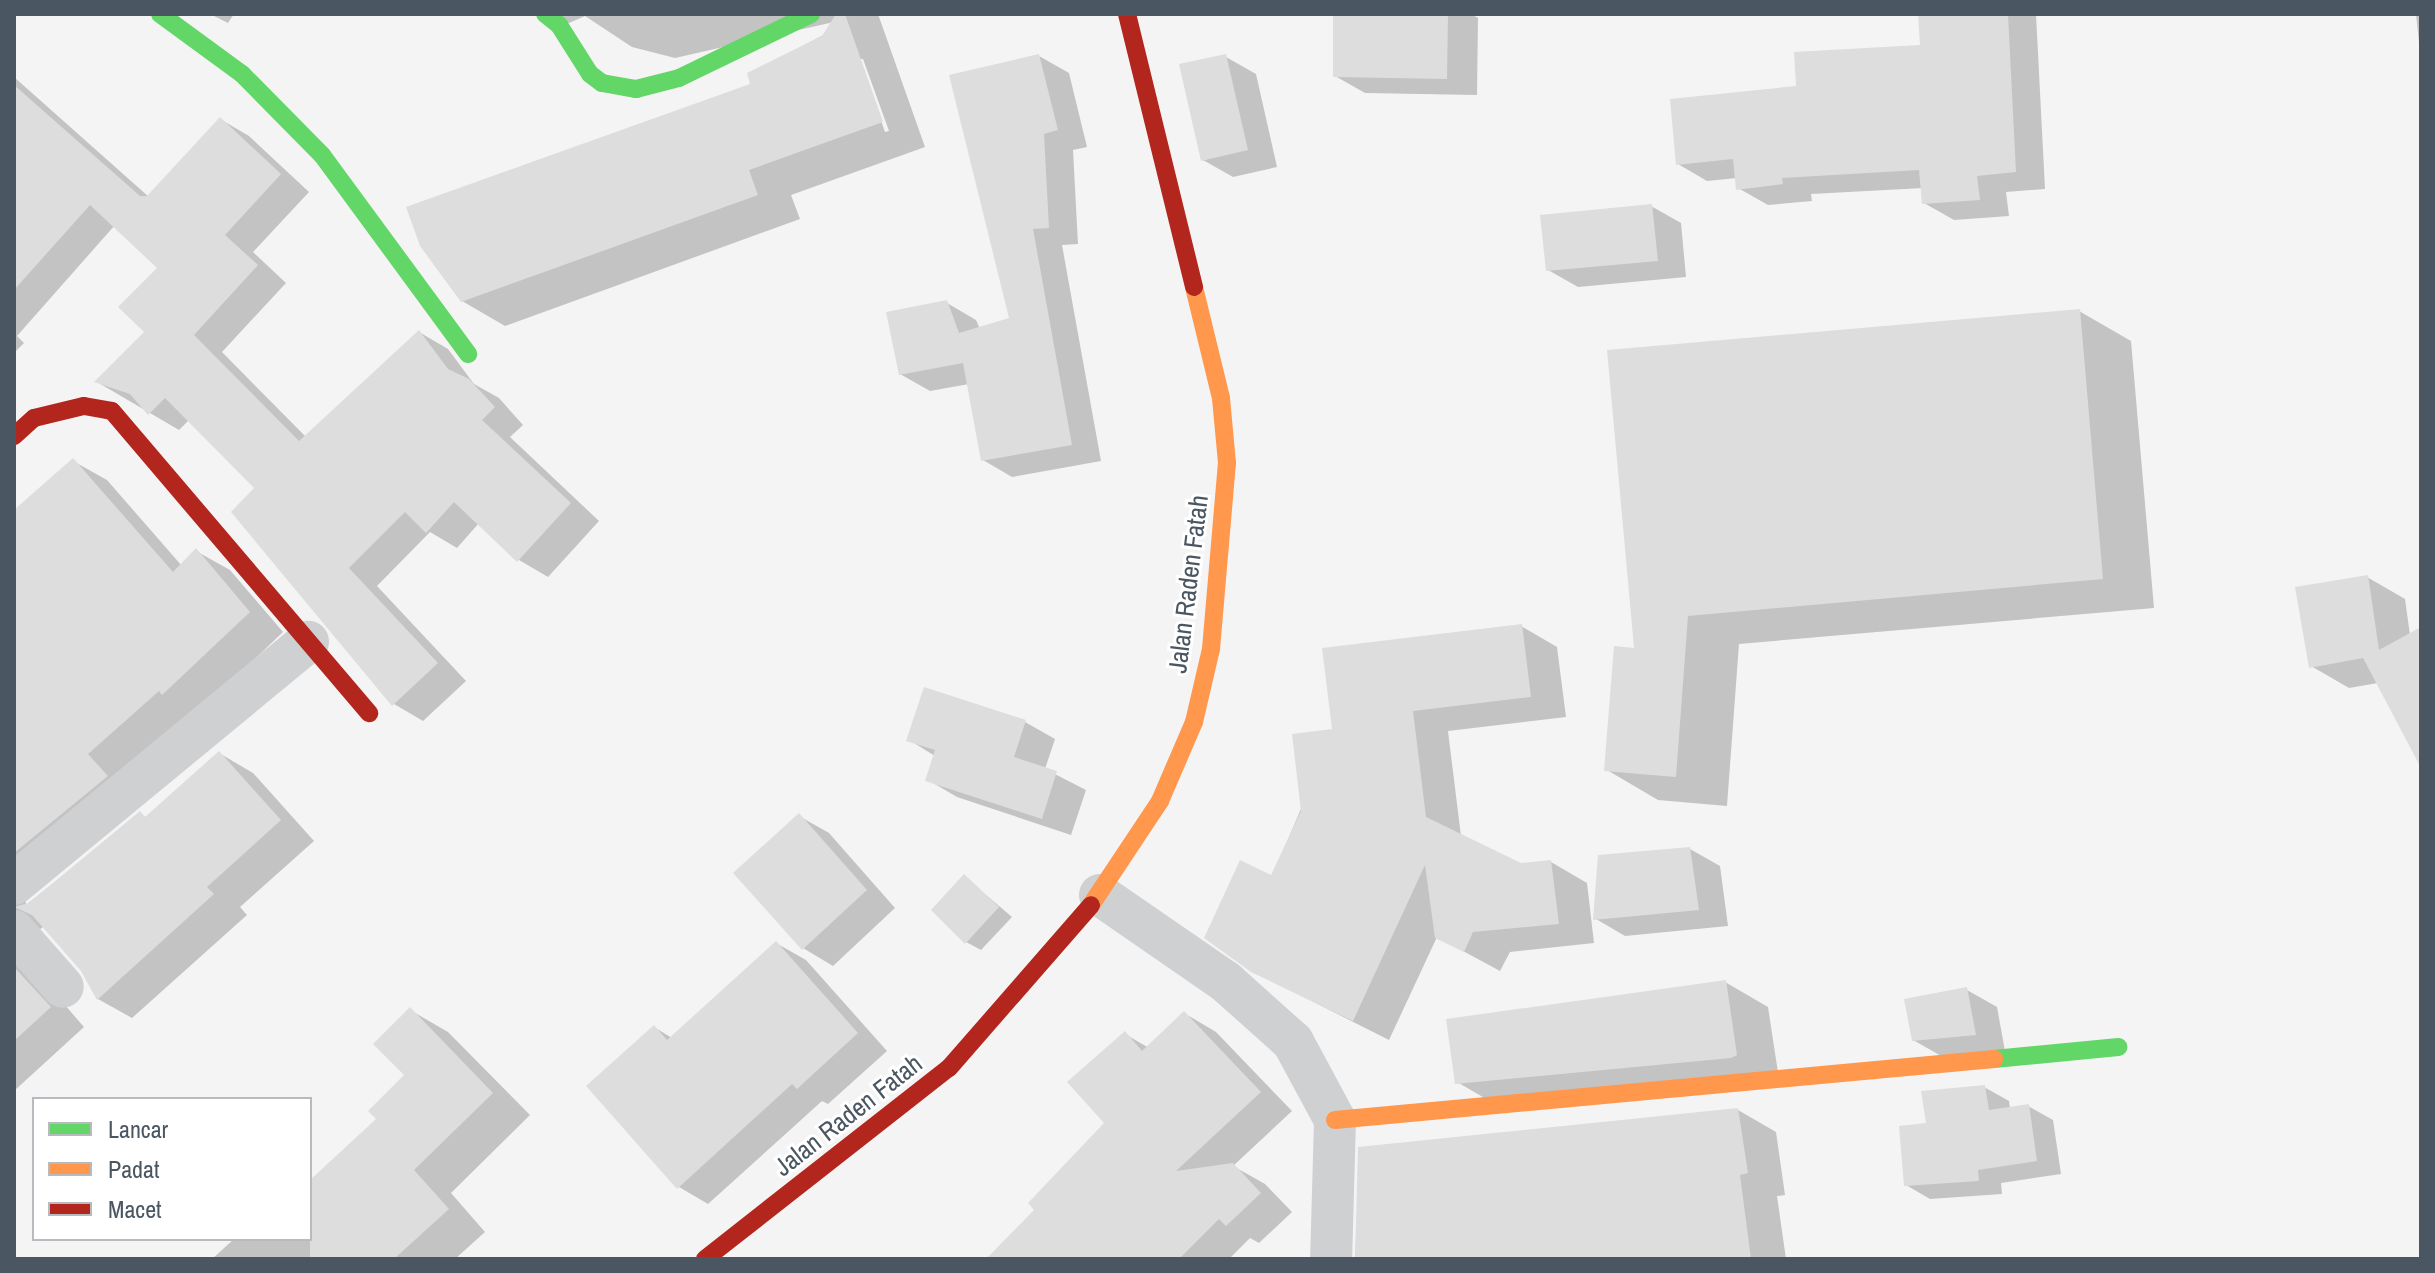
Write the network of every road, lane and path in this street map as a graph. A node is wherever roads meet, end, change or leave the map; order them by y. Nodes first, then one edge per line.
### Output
1 (160, 14) edge
2 (545, 14) edge
3 (811, 14) edge
4 (1127, 14) edge
5 (468, 354) dead end
6 (14, 436) edge
7 (308, 642) junction
8 (369, 713) dead end
9 (14, 884) edge
10 (1100, 895) junction
11 (14, 931) edge
12 (63, 987) dead end
13 (2118, 1047) dead end
14 (1335, 1120) junction
15 (705, 1259) edge
16 (1331, 1259) edge

1 - 5 main road
2 - 3 main road
4 - 10 main road, Jalan Raden Fatah
6 - 7 main road
7 - 8 main road
7 - 9 street
10 - 14 street
10 - 15 main road, Jalan Raden Fatah
11 - 12 street
13 - 14 main road
14 - 16 street

